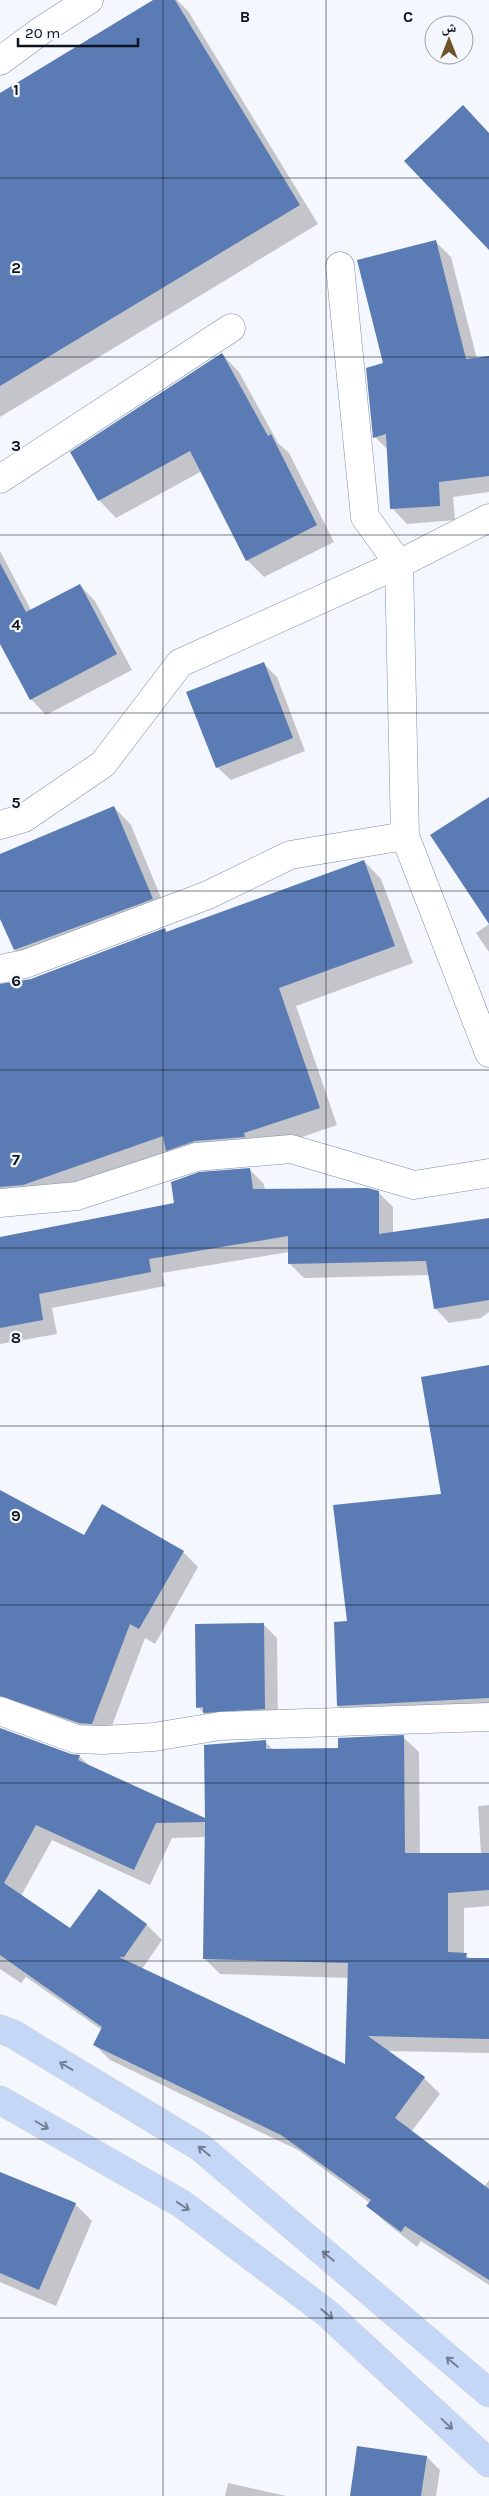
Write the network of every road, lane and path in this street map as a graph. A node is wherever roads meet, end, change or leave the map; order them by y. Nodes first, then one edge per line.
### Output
1 (89, 0) edge
2 (0, 61) edge
3 (340, 266) dead end
4 (231, 328) dead end
5 (0, 479) edge
6 (489, 518) edge
7 (399, 564) junction
8 (0, 825) edge
9 (404, 836) junction
10 (0, 969) edge
11 (486, 1038) edge
12 (489, 1173) edge
13 (0, 1203) edge
14 (0, 1711) edge
15 (489, 1717) edge
16 (0, 2028) edge
17 (0, 2100) edge
18 (487, 2388) edge
19 (489, 2463) edge

1 - 2 street
3 - 7 street
4 - 5 street
6 - 7 street
7 - 8 street
7 - 9 street
9 - 10 street
9 - 11 street
12 - 13 street
14 - 15 street
18 -> 16 main road
17 -> 19 main road

